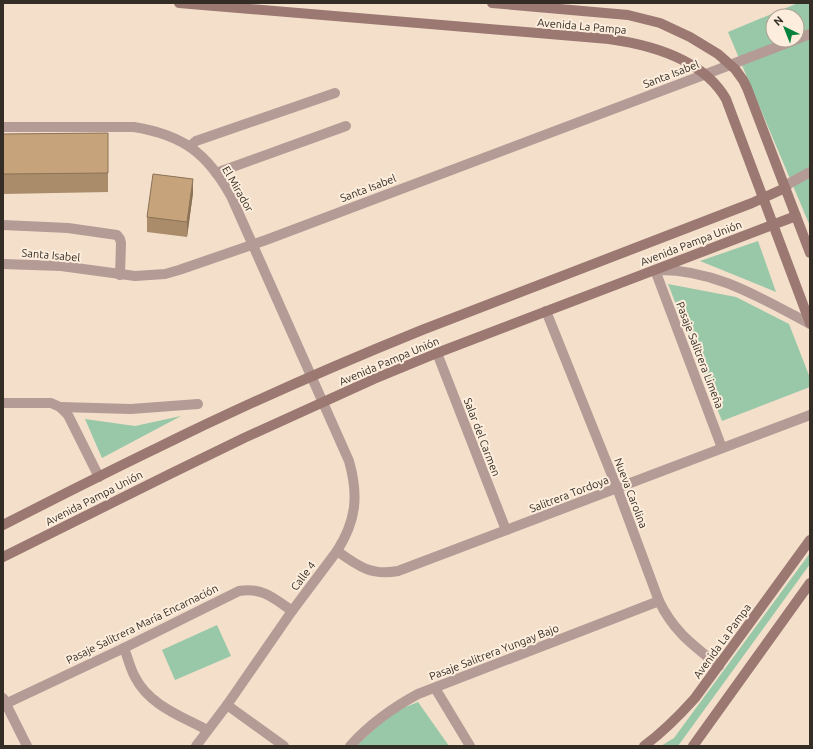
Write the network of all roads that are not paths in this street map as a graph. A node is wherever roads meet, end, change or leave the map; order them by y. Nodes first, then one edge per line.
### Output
1 (179, 3) edge
2 (492, 3) edge
3 (775, 48) edge
4 (730, 65) junction
5 (705, 74) junction
6 (335, 93) dead end
7 (346, 126) dead end
8 (3, 127) edge
9 (190, 146) junction
10 (810, 172) edge
11 (216, 173) junction
12 (785, 188) junction
13 (763, 197) junction
14 (796, 216) junction
15 (3, 225) edge
16 (773, 225) junction
17 (253, 244) junction
18 (810, 253) edge
19 (3, 264) edge
20 (655, 270) junction
21 (120, 275) junction
22 (546, 311) junction
23 (810, 324) edge
24 (437, 353) junction
25 (311, 377) junction
26 (3, 402) edge
27 (322, 402) junction
28 (198, 404) dead end
29 (60, 407) junction
30 (810, 415) edge
31 (722, 448) junction
32 (99, 477) junction
33 (617, 488) junction
34 (3, 525) edge
35 (506, 530) junction
36 (810, 540) edge
37 (337, 551) junction
38 (3, 557) edge
39 (810, 583) edge
40 (659, 601) junction
41 (292, 611) junction
42 (124, 648) junction
43 (719, 666) junction
44 (435, 688) junction
45 (4, 702) edge
46 (227, 705) junction
47 (207, 730) junction
48 (27, 746) edge
49 (196, 746) edge
50 (284, 746) edge
51 (350, 746) edge
52 (470, 746) edge
53 (644, 746) edge
54 (693, 746) edge

1 - 5 street, Avenida La Pampa
2 - 4 street, Avenida La Pampa
3 - 4 street, Santa Isabel
4 - 5 street, Santa Isabel
4 - 12 street, Avenida La Pampa
5 - 13 street, Avenida La Pampa
5 - 17 street, Santa Isabel
6 - 9 street
7 - 11 street
8 - 9 street, El Mirador
9 - 11 street, El Mirador
10 - 12 street
11 - 17 street, El Mirador
12 - 13 street, Avenida Pampa Unión
12 - 14 street, Avenida La Pampa
13 - 16 street, Avenida La Pampa
13 - 25 street, Avenida Pampa Unión
14 - 16 street, Avenida Pampa Unión
14 - 18 street, Avenida La Pampa
15 - 21 street
16 - 20 street, Avenida Pampa Unión
16 - 23 street, Avenida La Pampa
17 - 21 street, Santa Isabel
17 - 25 street, El Mirador
19 - 21 street, Santa Isabel
20 - 22 street, Avenida Pampa Unión
20 - 23 street
20 - 31 street, Pasaje Salitrera Limeña
22 - 24 street, Avenida Pampa Unión
22 - 33 street, Nueva Carolina
24 - 27 street, Avenida Pampa Unión
24 - 35 street, Salar del Carmen
25 - 27 street, El Mirador
25 - 32 street, Avenida Pampa Unión
26 - 29 street
27 - 37 street, Calle 4
27 - 38 street, Avenida Pampa Unión
28 - 29 street
29 - 32 street
30 - 31 street, Salitrera Tordoya
31 - 33 street, Salitrera Tordoya
32 - 34 street, Avenida Pampa Unión
33 - 35 street, Salitrera Tordoya
33 - 40 street, Nueva Carolina
35 - 37 street, Salitrera Tordoya
36 - 43 street, Avenida La Pampa
37 - 41 street, Calle 4
39 - 54 street
40 - 43 street, Nueva Carolina
40 - 44 street, Pasaje Salitrera Yungay Bajo
41 - 42 street, Pasaje Salitrera María Encarnación
41 - 46 street, Calle 4
42 - 45 street, Pasaje Salitrera María Encarnación
42 - 47 street
43 - 53 street, Avenida La Pampa
44 - 51 street, Pasaje Salitrera Yungay Bajo
44 - 52 street
45 - 48 street
46 - 47 street, Calle 4
46 - 50 street
47 - 49 street, Calle 4

